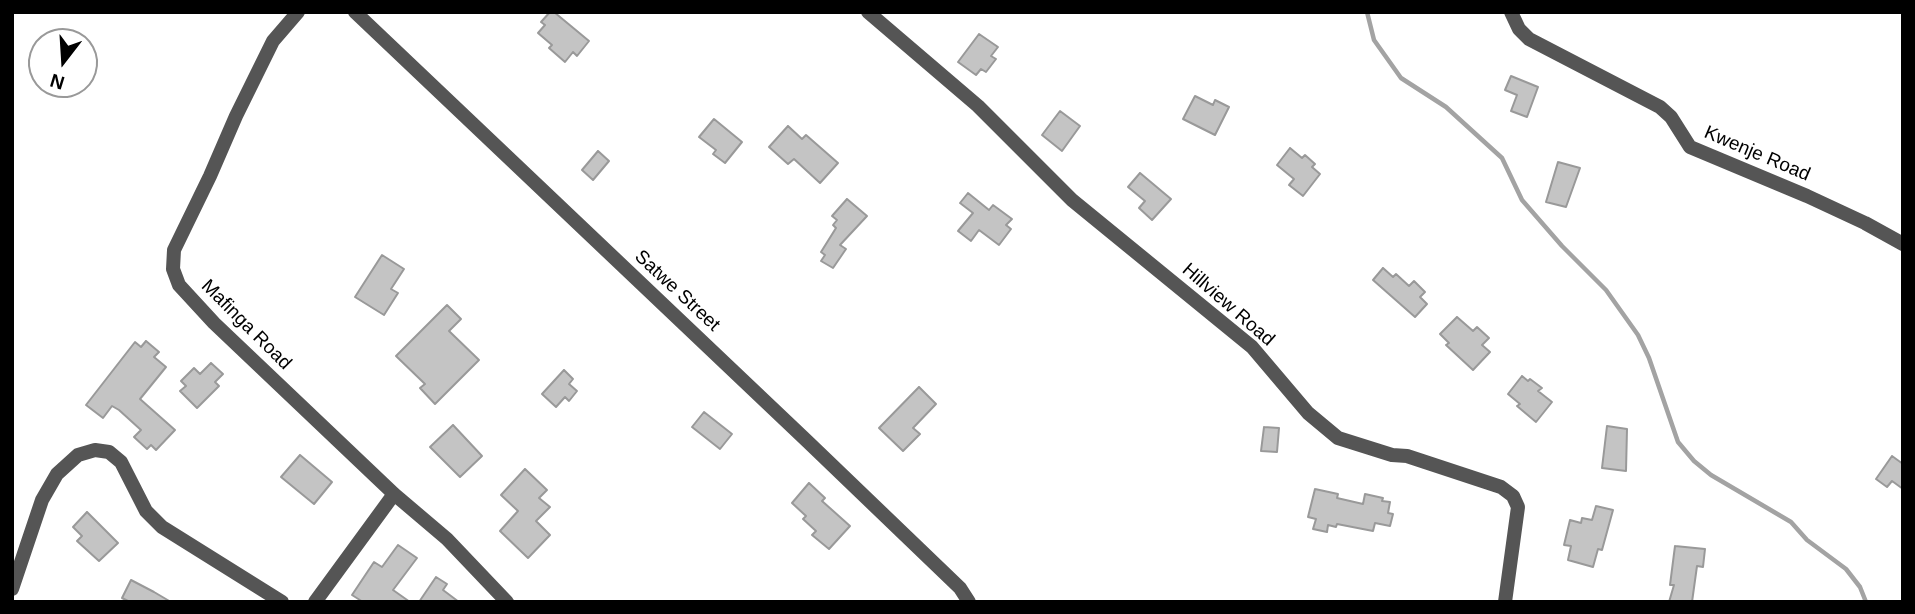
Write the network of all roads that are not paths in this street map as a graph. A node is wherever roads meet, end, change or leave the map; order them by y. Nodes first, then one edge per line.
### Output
1 (298, 12) edge
2 (355, 12) edge
3 (868, 12) edge
4 (1511, 12) edge
5 (1903, 244) edge
6 (394, 494) junction
7 (12, 589) edge
8 (282, 602) edge
9 (315, 602) edge
10 (507, 602) edge
11 (970, 602) edge
12 (1505, 602) edge

1 - 6 street, Mafinga Road
2 - 11 street, Satwe Street
3 - 12 street, Hillview Road
4 - 5 street, Kwenje Road
6 - 9 street
6 - 10 street, Mafinga Road
7 - 8 street

